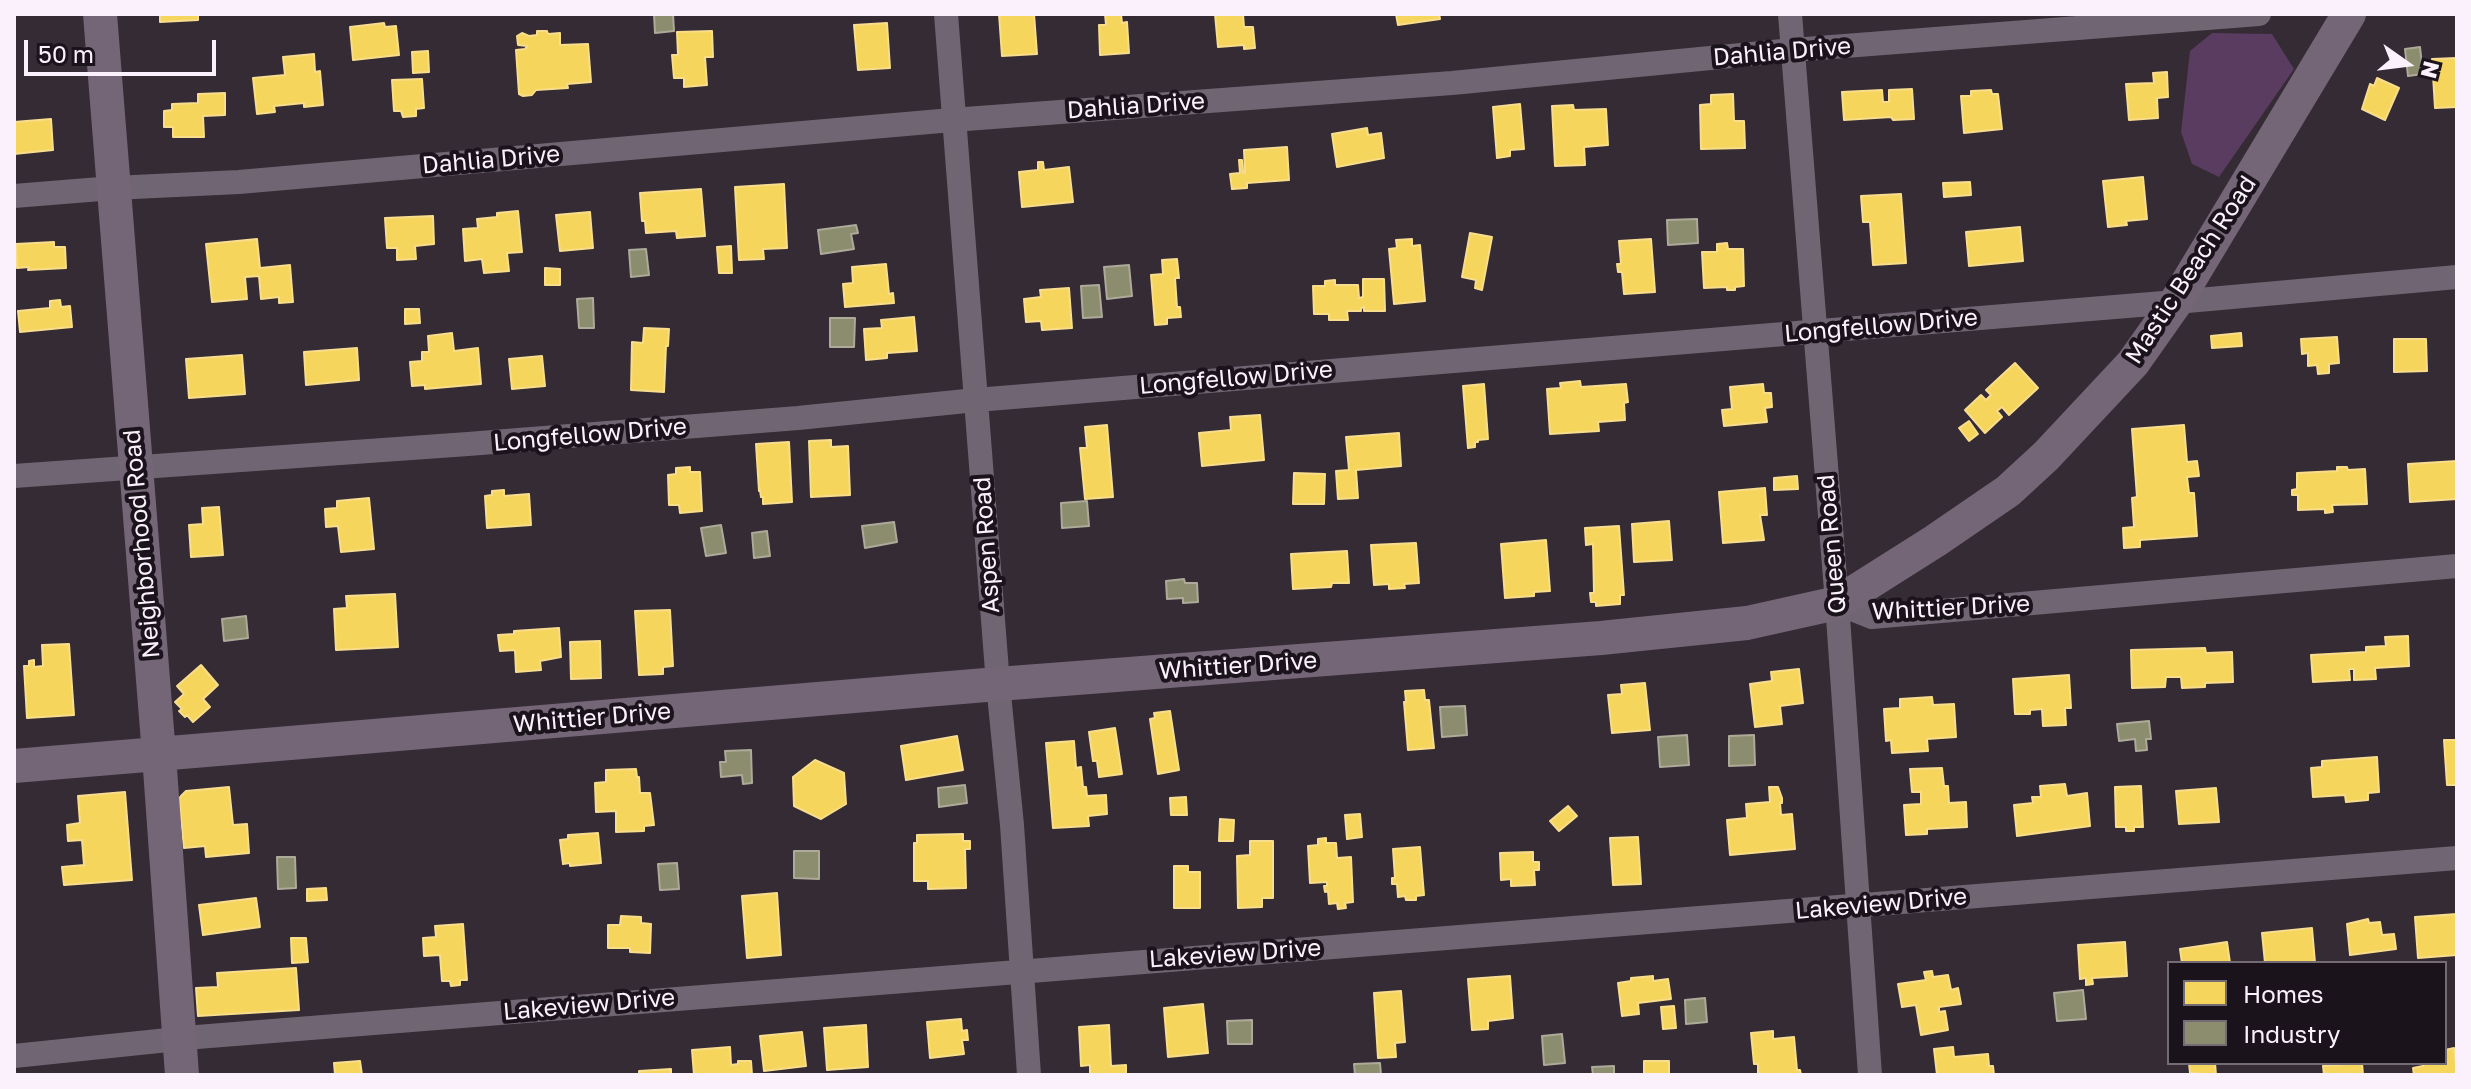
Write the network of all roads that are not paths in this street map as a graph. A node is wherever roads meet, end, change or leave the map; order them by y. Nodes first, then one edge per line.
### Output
1 (100, 14) edge
2 (946, 14) edge
3 (1790, 14) edge
4 (2259, 14) edge
5 (2349, 14) edge
6 (1793, 50) junction
7 (952, 120) junction
8 (113, 188) junction
9 (14, 196) edge
10 (2457, 277) edge
11 (2176, 302) junction
12 (1814, 331) junction
13 (976, 400) junction
14 (135, 466) junction
15 (14, 476) edge
16 (2457, 566) edge
17 (1837, 603) junction
18 (998, 684) junction
19 (159, 755) junction
20 (14, 766) edge
21 (2457, 858) edge
22 (1859, 906) junction
23 (1021, 970) junction
24 (179, 1038) junction
25 (14, 1056) edge
26 (182, 1075) edge
27 (1029, 1075) edge
28 (1870, 1075) edge

1 - 8 street, Neighborhood Road
2 - 7 street, Aspen Road
3 - 6 street, Queen Road
4 - 6 street, Dahlia Drive
5 - 11 street, Mastic Beach Road
6 - 7 street, Dahlia Drive
6 - 12 street, Queen Road
7 - 8 street, Dahlia Drive
7 - 13 street, Aspen Road
8 - 9 street, Dahlia Drive
8 - 14 street, Neighborhood Road
10 - 11 street, Longfellow Drive
11 - 12 street, Longfellow Drive
11 - 17 street, Mastic Beach Road
12 - 13 street, Longfellow Drive
12 - 17 street, Queen Road
13 - 14 street, Longfellow Drive
13 - 18 street, Aspen Road
14 - 15 street, Longfellow Drive
14 - 19 street, Neighborhood Road
16 - 17 street, Whittier Drive
17 - 18 street, Whittier Drive
17 - 22 street, Queen Road
18 - 19 street, Whittier Drive
18 - 23 street, Aspen Road
19 - 20 street, Whittier Drive
19 - 24 street, Neighborhood Road
21 - 22 street, Lakeview Drive
22 - 23 street, Lakeview Drive
22 - 28 street, Queen Road
23 - 24 street, Lakeview Drive
23 - 27 street, Aspen Road
24 - 25 street, Lakeview Drive
24 - 26 street, Neighborhood Road

